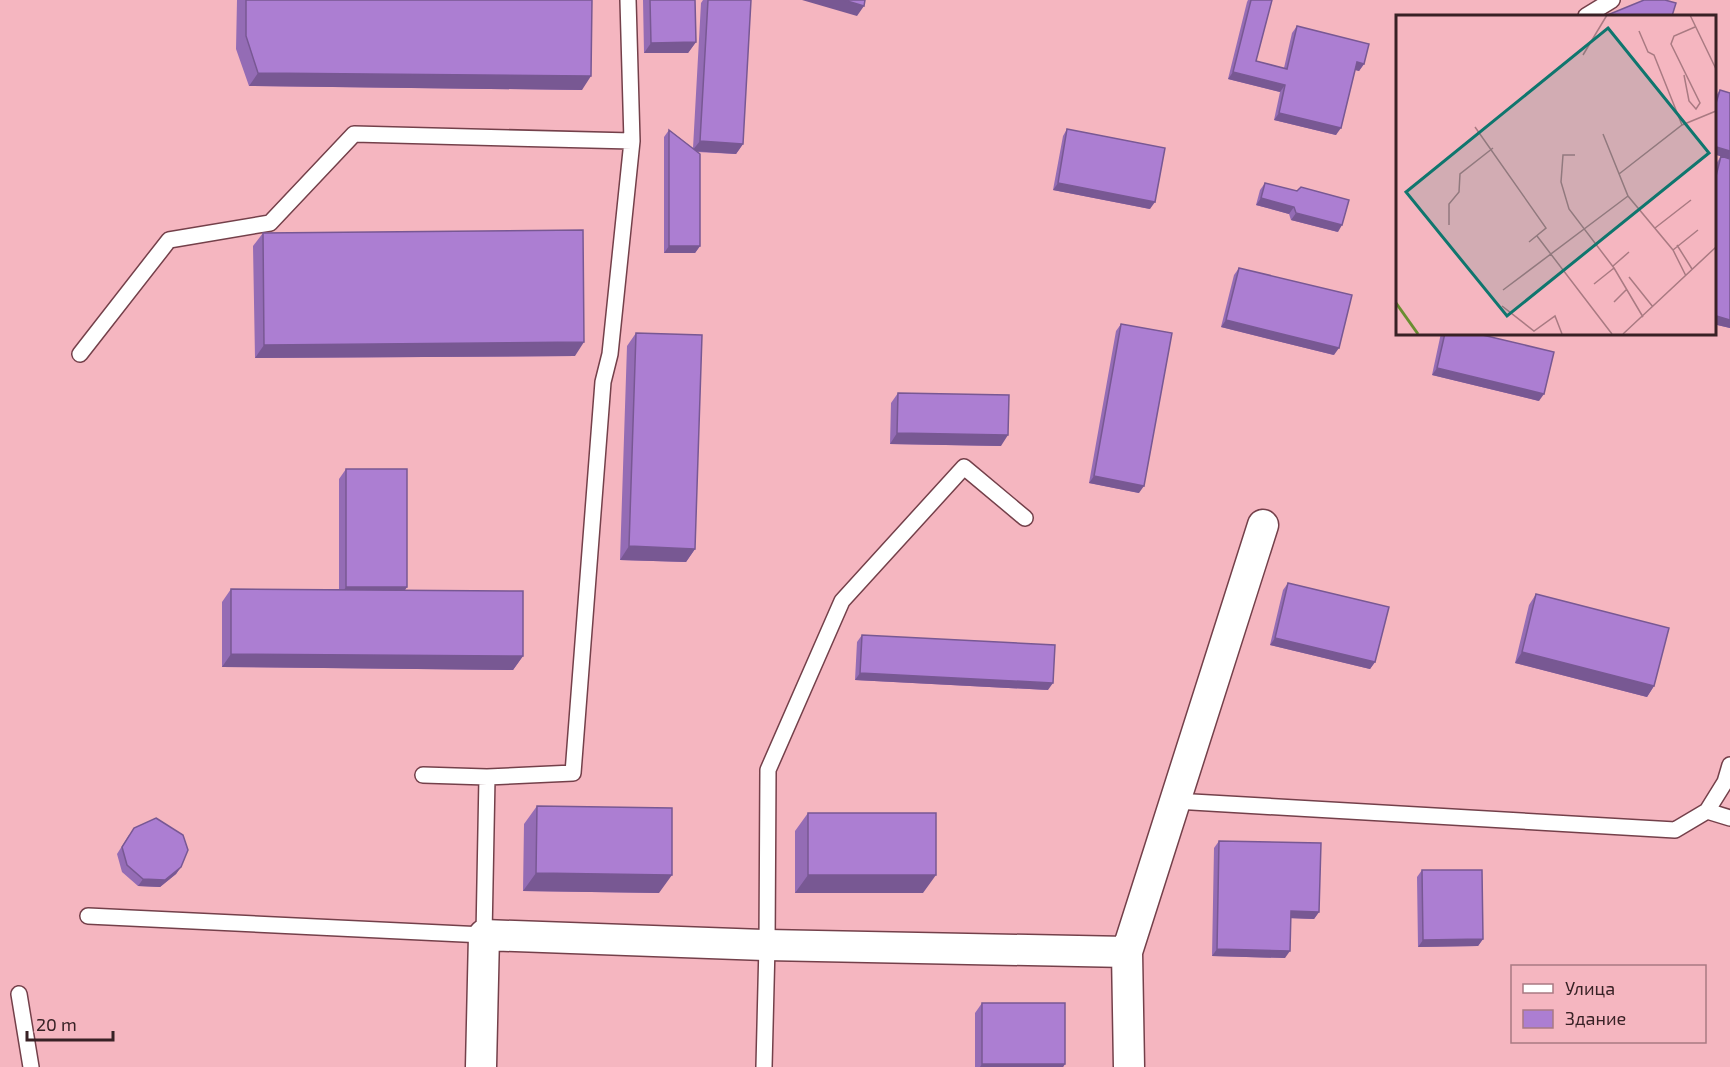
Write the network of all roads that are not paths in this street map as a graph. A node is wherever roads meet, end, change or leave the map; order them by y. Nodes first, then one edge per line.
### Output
1 (628, 0) edge
2 (1612, 0) edge
3 (1588, 15) edge
4 (632, 141) junction
5 (80, 354) dead end
6 (1025, 518) dead end
7 (1263, 525) dead end
8 (1730, 765) edge
9 (423, 775) dead end
10 (487, 777) junction
11 (1175, 801) junction
12 (1707, 811) junction
13 (1730, 818) edge
14 (88, 916) dead end
15 (484, 935) junction
16 (767, 945) junction
17 (1127, 952) junction
18 (19, 994) dead end
19 (31, 1067) edge
20 (481, 1067) edge
21 (764, 1067) edge
22 (1129, 1067) edge

1 - 4 lane
2 - 3 lane
4 - 5 lane
4 - 10 lane
6 - 16 lane
7 - 11 street
8 - 12 lane
9 - 10 lane
10 - 15 lane
11 - 12 lane
11 - 17 street
12 - 13 lane
14 - 15 lane
15 - 16 street
15 - 20 street
16 - 17 street
16 - 21 lane
17 - 22 street
18 - 19 lane

